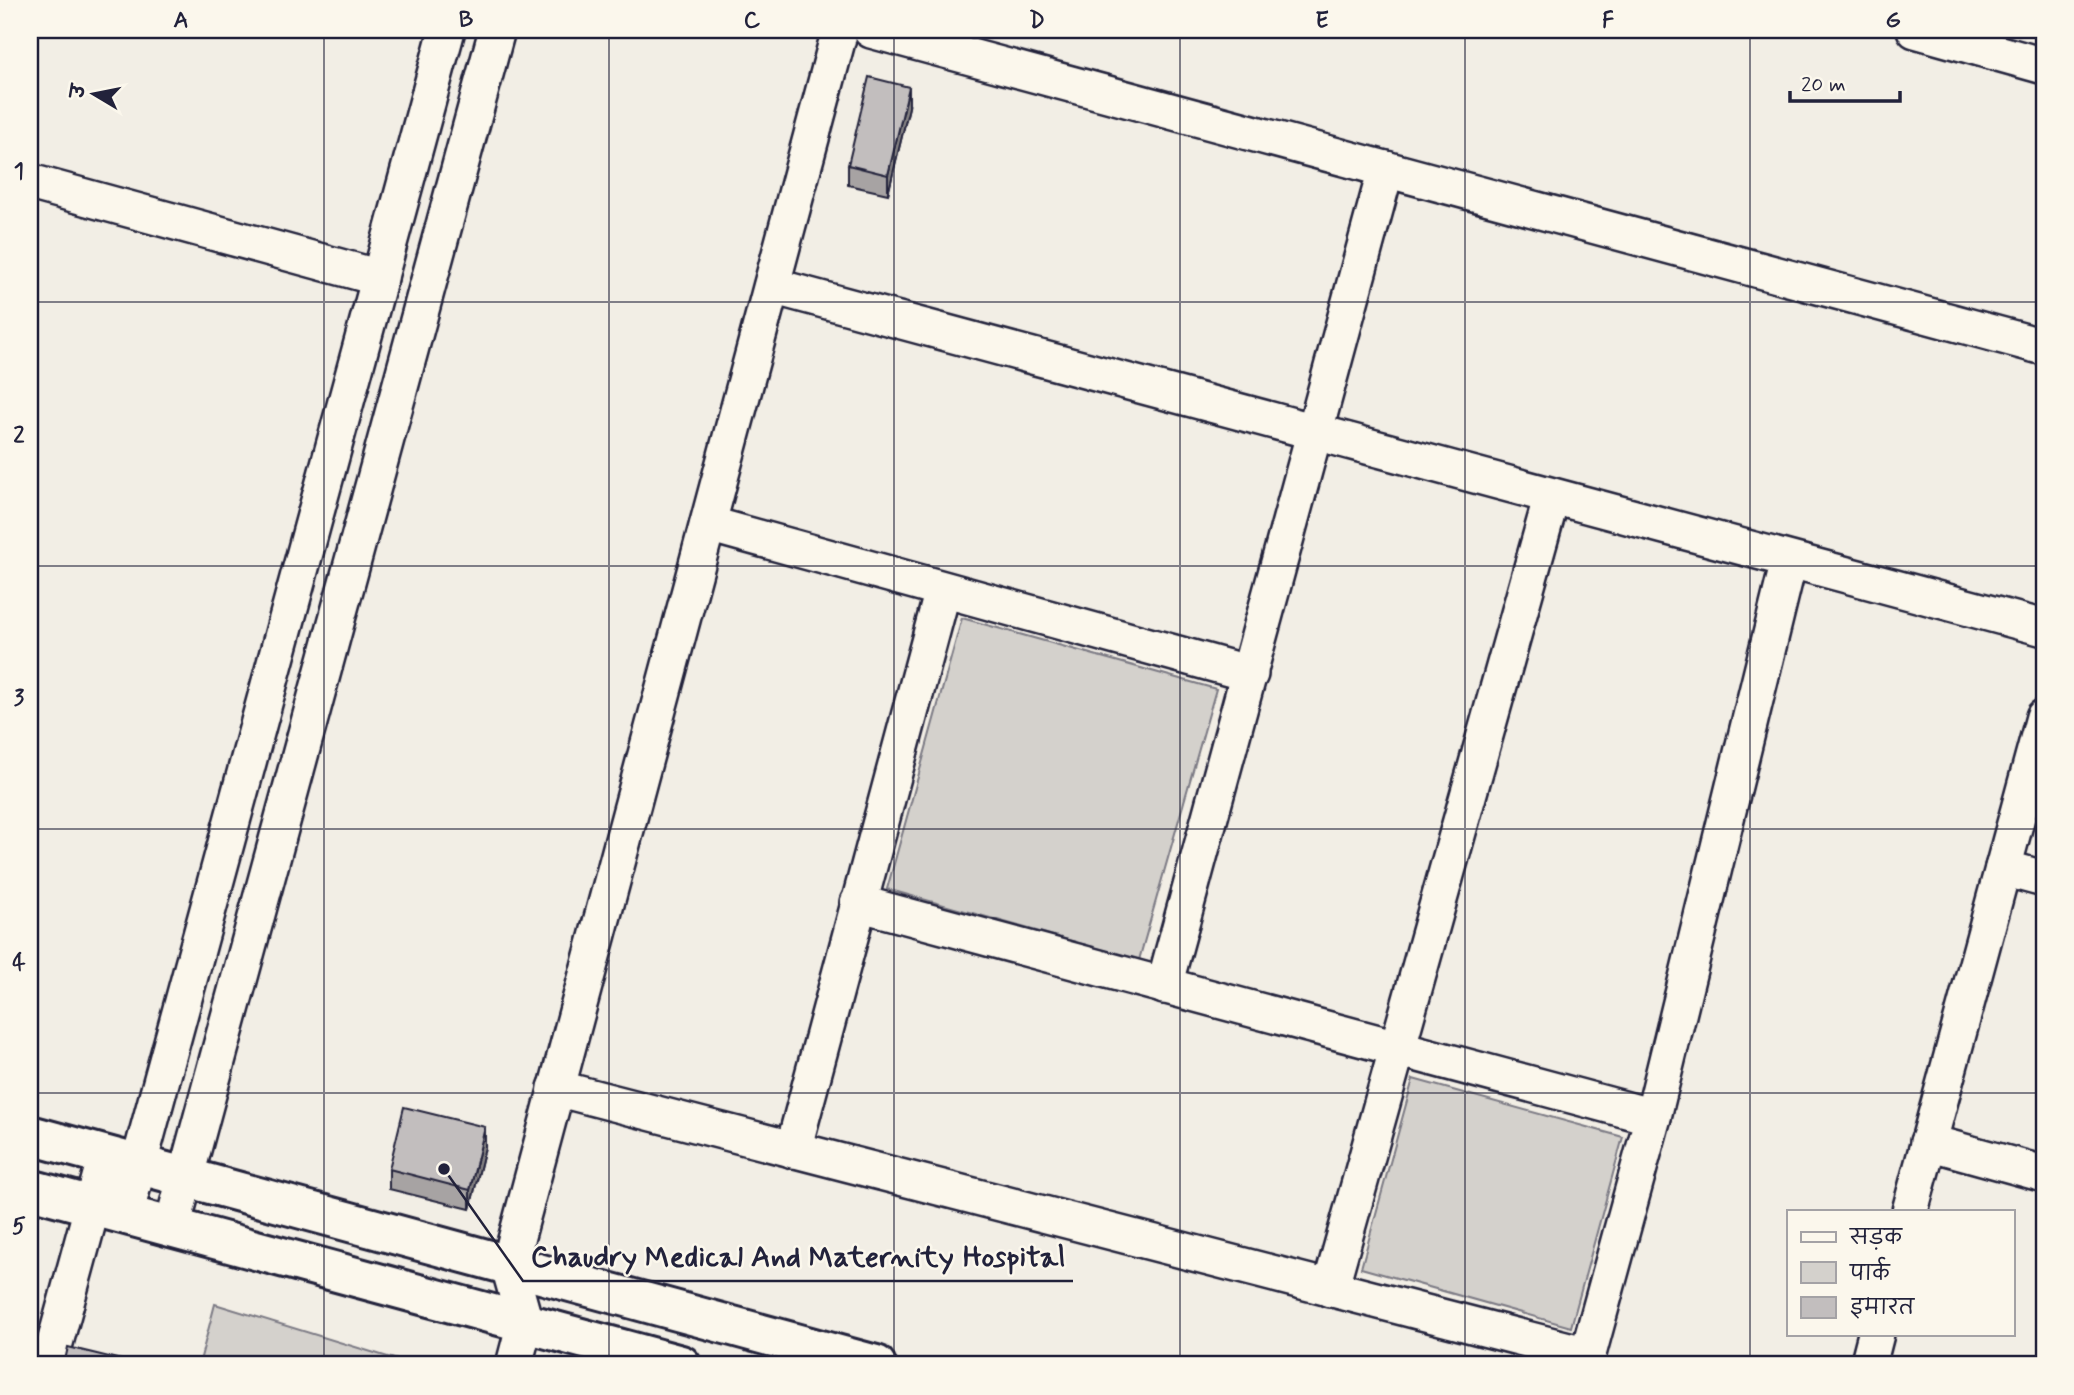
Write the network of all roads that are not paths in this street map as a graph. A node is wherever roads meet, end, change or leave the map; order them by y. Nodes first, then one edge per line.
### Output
1 (447, 30) edge
2 (497, 30) edge
3 (841, 30) edge
4 (871, 30) edge
5 (1932, 32) edge
6 (934, 38) edge
7 (2044, 66) edge
8 (1386, 169) junction
9 (30, 182) edge
10 (380, 278) junction
11 (772, 286) junction
12 (2044, 347) edge
13 (1315, 432) junction
14 (1552, 496) junction
15 (708, 524) junction
16 (1789, 561) junction
17 (943, 590) junction
18 (2044, 628) edge
19 (1250, 674) junction
20 (2044, 717) edge
21 (2003, 868) junction
22 (2044, 879) edge
23 (858, 903) junction
24 (1164, 986) junction
25 (1398, 1048) junction
26 (556, 1088) junction
27 (1653, 1117) junction
28 (30, 1135) edge
29 (1928, 1142) junction
30 (793, 1150) junction
31 (123, 1160) junction
32 (2044, 1174) edge
33 (185, 1177) junction
34 (30, 1189) edge
35 (109, 1210) junction
36 (1910, 1210) edge
37 (172, 1227) junction
38 (509, 1266) junction
39 (1330, 1289) junction
40 (525, 1323) junction
41 (1875, 1336) edge
42 (1587, 1360) edge
43 (49, 1365) edge
44 (514, 1365) edge
45 (681, 1365) edge
46 (876, 1365) edge
47 (1868, 1365) edge

1 - 10 street
2 - 33 street
3 - 11 street
4 - 6 street
5 - 7 street
6 - 8 street
8 - 12 street
8 - 13 street
9 - 10 street
10 - 31 street
11 - 13 street
11 - 15 street
13 - 14 street
13 - 19 street
14 - 16 street
14 - 25 street
15 - 17 street
15 - 26 street
16 - 18 street
16 - 27 street
17 - 19 street
17 - 23 street
19 - 24 street
20 - 21 street
21 - 22 street
21 - 29 street
23 - 24 street
23 - 30 street
24 - 25 street
25 - 27 street
25 - 39 street
26 - 30 street
26 - 38 street
27 - 42 street
28 - 31 street
29 - 32 street
29 - 36 street
30 - 39 street
31 - 33 street
31 - 35 street
33 - 37 street
33 - 38 street
34 - 35 street
35 - 37 street
35 - 43 street
37 - 40 street
38 - 40 street
38 - 46 street
39 - 42 street
40 - 44 street
40 - 45 street
41 - 47 street

